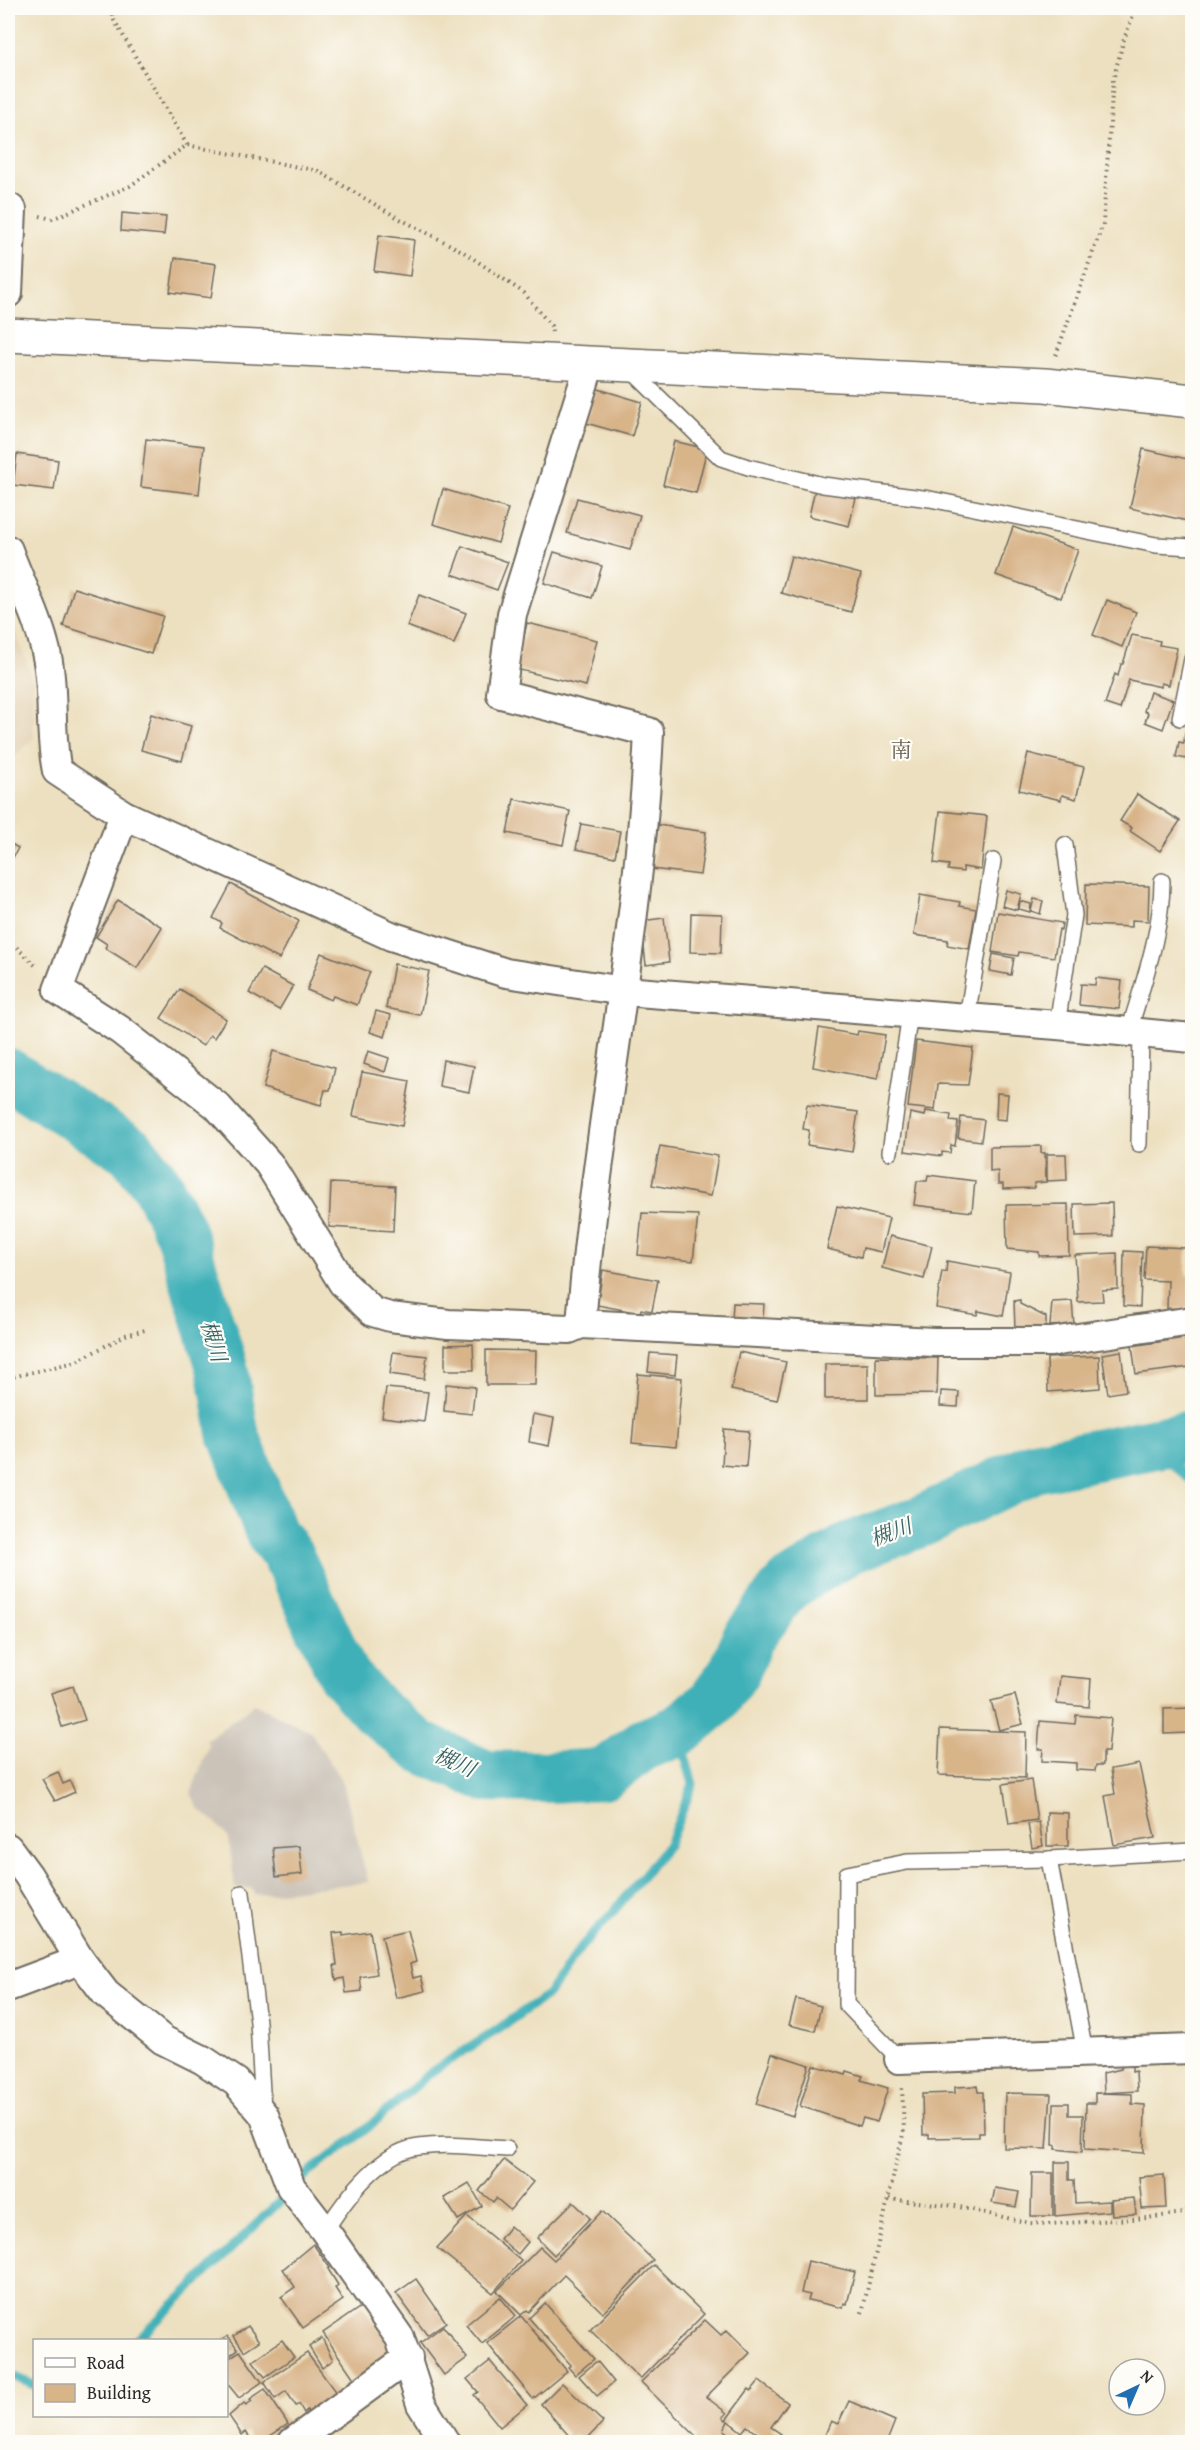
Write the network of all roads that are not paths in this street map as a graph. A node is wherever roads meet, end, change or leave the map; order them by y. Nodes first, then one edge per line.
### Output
1 (10, 208) edge
2 (8, 293) edge
3 (8, 335) edge
4 (590, 363) junction
5 (627, 366) junction
6 (1192, 401) edge
7 (1192, 547) edge
8 (8, 549) edge
9 (1192, 659) edge
10 (1180, 718) dead end
11 (124, 815) junction
12 (1065, 845) dead end
13 (993, 861) dead end
14 (1162, 882) dead end
15 (624, 991) junction
16 (910, 1013) junction
17 (967, 1017) junction
18 (1057, 1025) junction
19 (1135, 1032) junction
20 (1192, 1038) edge
21 (1138, 1144) dead end
22 (890, 1152) dead end
23 (1192, 1321) edge
24 (581, 1324) junction
25 (8, 1848) edge
26 (1192, 1851) edge
27 (1049, 1860) junction
28 (242, 1893) dead end
29 (80, 1960) junction
30 (8, 1987) edge
31 (1192, 2049) edge
32 (1085, 2053) junction
33 (899, 2059) joint
34 (264, 2115) junction
35 (507, 2150) dead end
36 (325, 2231) junction
37 (408, 2358) junction
38 (293, 2442) edge
39 (444, 2442) edge

1 - 2 street
3 - 4 street
4 - 5 street
4 - 15 street
5 - 6 street
5 - 7 lane
8 - 11 street
9 - 10 lane
11 - 15 street
11 - 24 street
12 - 18 lane
13 - 17 lane
14 - 19 lane
15 - 16 street
15 - 24 street
16 - 17 street
16 - 22 lane
17 - 18 street
18 - 19 street
19 - 20 street
19 - 21 lane
23 - 24 street
25 - 29 street
26 - 27 lane
27 - 32 lane
27 - 33 lane
28 - 34 lane
29 - 30 street
29 - 34 street
31 - 32 street
32 - 33 street
34 - 36 street
35 - 36 lane
36 - 37 street
37 - 38 street
37 - 39 street

